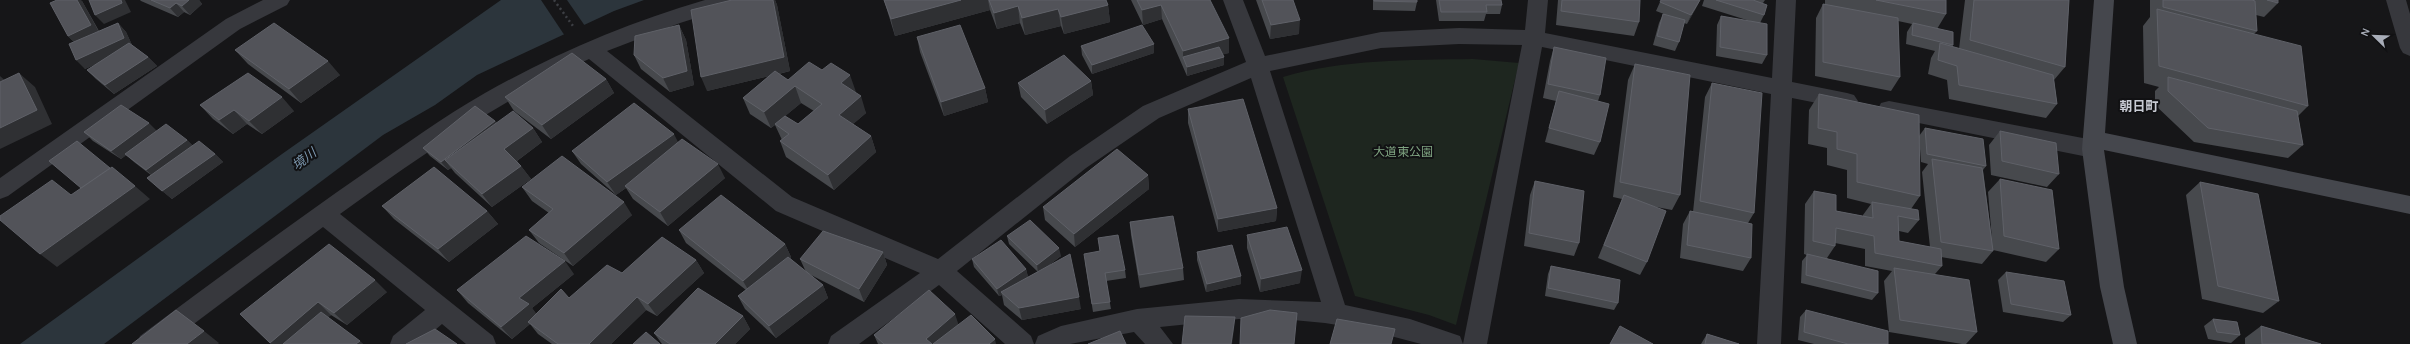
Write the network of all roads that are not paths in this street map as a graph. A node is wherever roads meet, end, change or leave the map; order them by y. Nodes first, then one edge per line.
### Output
1 (280, 0) edge
2 (730, 0) edge
3 (1233, 0) edge
4 (1538, 0) edge
5 (1786, 0) edge
6 (2104, 0) edge
7 (2396, 0) edge
8 (2408, 37) edge
9 (1534, 38) junction
10 (592, 50) junction
11 (1258, 66) junction
12 (1783, 89) junction
13 (2093, 144) junction
14 (0, 190) edge
15 (2410, 205) edge
16 (323, 214) junction
17 (940, 271) junction
18 (443, 309) junction
19 (1336, 314) junction
20 (1137, 319) junction
21 (149, 344) edge
22 (402, 344) edge
23 (484, 344) edge
24 (840, 344) edge
25 (1022, 344) edge
26 (1047, 344) edge
27 (1161, 344) edge
28 (1451, 344) edge
29 (1475, 344) edge
30 (1769, 344) edge
31 (2125, 344) edge

1 - 14 street
2 - 10 street
3 - 11 street
4 - 9 street
5 - 12 street
6 - 13 street
7 - 8 street
9 - 11 street
9 - 12 street
9 - 29 street
10 - 16 street
10 - 17 street
11 - 17 street
11 - 19 street
12 - 13 street
12 - 30 street
13 - 15 street
13 - 31 street
16 - 18 street
16 - 21 street
17 - 24 street
17 - 25 street
18 - 22 street
18 - 23 street
19 - 20 street
19 - 28 street
20 - 26 street
20 - 27 street

